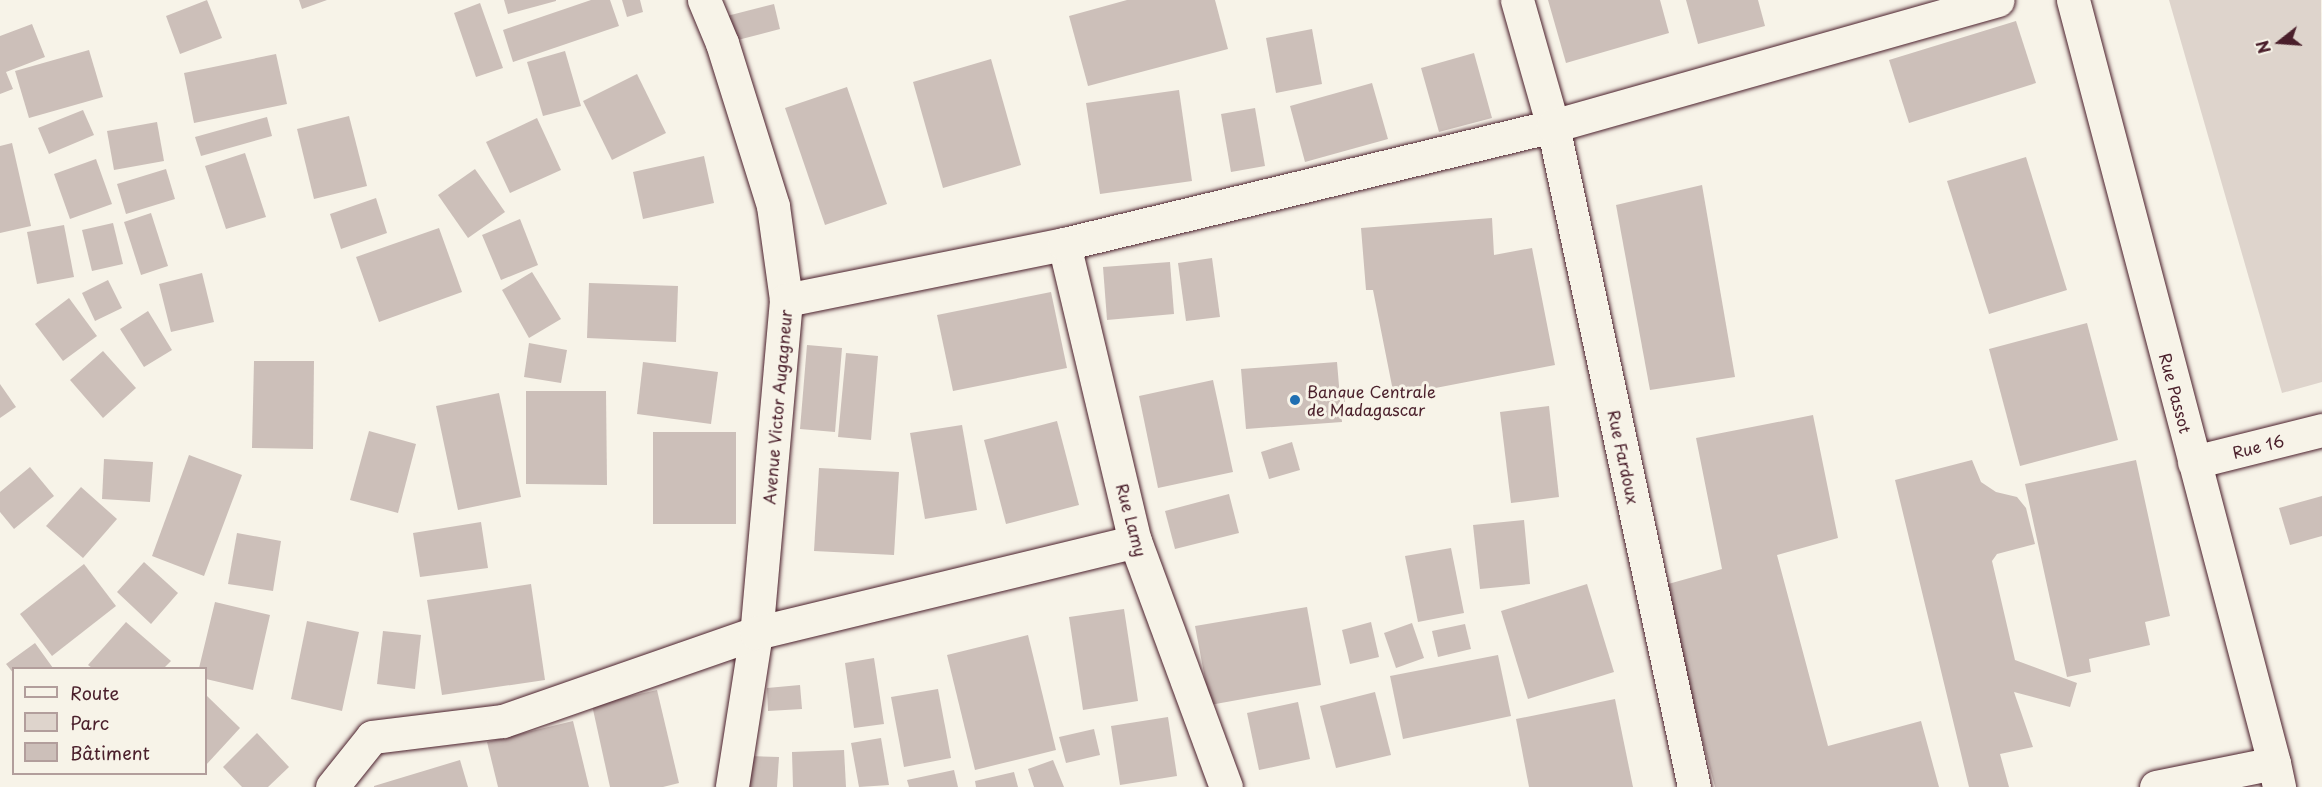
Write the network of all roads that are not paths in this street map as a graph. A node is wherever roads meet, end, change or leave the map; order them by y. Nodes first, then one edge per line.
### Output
1 (704, 0) edge
2 (1517, 0) edge
3 (1997, 0) edge
4 (2073, 0) edge
5 (1553, 126) junction
6 (1064, 244) junction
7 (786, 300) junction
8 (2322, 430) edge
9 (2194, 462) junction
10 (1135, 541) junction
11 (756, 633) junction
12 (2276, 775) edge
13 (332, 787) edge
14 (732, 787) edge
15 (1226, 787) edge
16 (1694, 787) edge
17 (2156, 787) edge

1 - 7 street, Avenue Victor Augagneur
2 - 5 street, Rue Fardoux
3 - 5 street
4 - 9 street, Rue Passot
5 - 6 street
5 - 16 street, Rue Fardoux
6 - 7 street
6 - 10 street, Rue Lamy
7 - 11 street, Avenue Victor Augagneur
8 - 9 street, Rue 16
9 - 12 street, Rue Passot
10 - 11 street
10 - 15 street, Rue Lamy
11 - 13 street
11 - 14 street, Avenue Victor Augagneur
12 - 17 street

